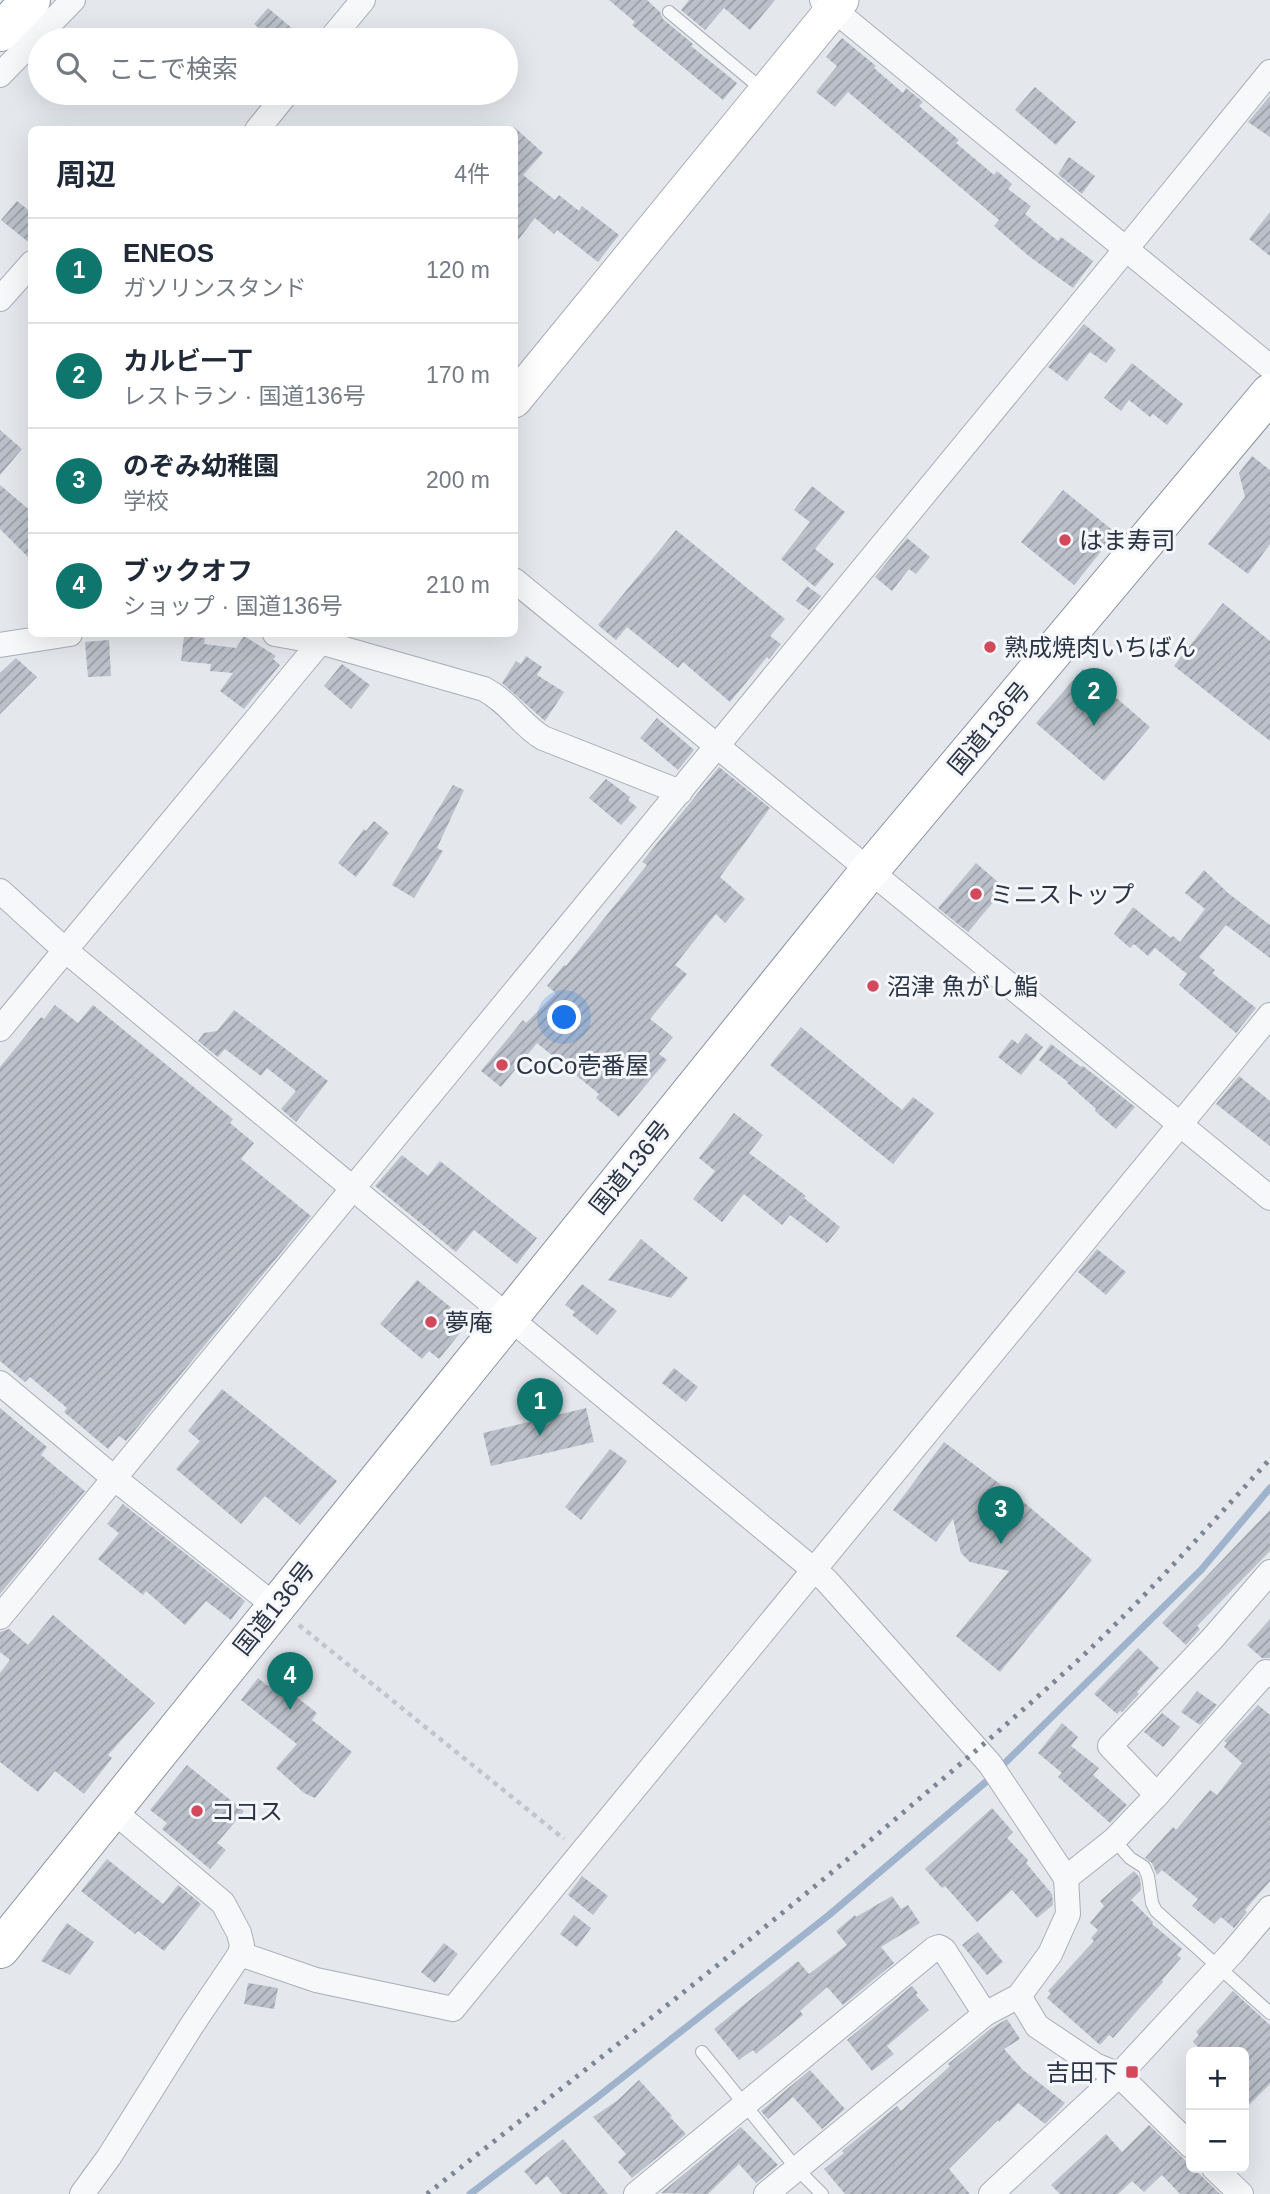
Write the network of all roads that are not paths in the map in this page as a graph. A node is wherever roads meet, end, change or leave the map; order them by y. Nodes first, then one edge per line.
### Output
1 (31, 0) edge
2 (73, 0) edge
3 (363, 0) edge
4 (832, 3) edge
5 (669, 12) dead end
6 (46, 28) edge
7 (340, 28) edge
8 (0, 32) edge
9 (28, 46) edge
10 (1270, 72) edge
11 (0, 75) edge
12 (766, 92) junction
13 (277, 105) edge
14 (260, 126) edge
15 (1126, 249) junction
16 (28, 268) edge
17 (0, 299) edge
18 (1270, 367) edge
19 (1270, 394) edge
20 (518, 395) edge
21 (518, 583) edge
22 (52, 637) edge
23 (324, 638) edge
24 (0, 645) edge
25 (717, 745) junction
26 (680, 792) junction
27 (870, 870) junction
28 (0, 891) edge
29 (65, 950) junction
30 (1270, 1015) edge
31 (0, 1029) edge
32 (1180, 1125) junction
33 (353, 1189) junction
34 (1270, 1198) edge
35 (508, 1319) junction
36 (0, 1383) edge
37 (114, 1478) junction
38 (815, 1571) junction
39 (1270, 1572) edge
40 (275, 1606) junction
41 (0, 1618) edge
42 (1270, 1675) edge
43 (1157, 1795) junction
44 (111, 1809) junction
45 (1114, 1840) junction
46 (1066, 1878) junction
47 (1270, 1908) edge
48 (0, 1949) edge
49 (240, 1954) junction
50 (1220, 1967) junction
51 (1019, 1996) junction
52 (1270, 2012) edge
53 (985, 2014) junction
54 (702, 2052) dead end
55 (1119, 2076) junction
56 (744, 2105) junction
57 (1186, 2141) edge
58 (797, 2169) junction
59 (1219, 2173) edge
60 (82, 2194) edge
61 (636, 2194) edge
62 (766, 2194) edge
63 (821, 2194) edge
64 (990, 2194) edge
65 (1241, 2194) edge

1 - 8 highway
2 - 6 street
3 - 7 street
4 - 12 street
4 - 15 street
5 - 12 lane
9 - 11 street
10 - 15 street
12 - 20 street
13 - 14 street
15 - 18 street
15 - 25 street
16 - 17 street
19 - 27 highway, 国道136号
21 - 25 street
22 - 24 street
23 - 26 street
23 - 29 street
25 - 26 street
25 - 27 street
26 - 33 street
27 - 32 street
27 - 35 highway, 国道136号
28 - 29 street
29 - 31 street
29 - 33 street
30 - 32 street
32 - 34 street
32 - 38 street
33 - 35 street
33 - 37 street
35 - 38 street
35 - 40 highway, 国道136号
36 - 37 street
37 - 40 street
37 - 41 street
38 - 46 street
38 - 49 street
39 - 43 street
40 - 44 highway, 国道136号
42 - 43 street
43 - 45 street
44 - 48 highway, 国道136号
44 - 49 street
45 - 46 street
45 - 50 lane
46 - 51 street
47 - 50 street
49 - 60 street
50 - 52 lane
50 - 55 street
51 - 53 street
51 - 55 street
53 - 56 street
53 - 58 street
54 - 56 lane
55 - 57 street
55 - 64 street
56 - 58 lane
56 - 61 street
58 - 62 street
58 - 63 lane
59 - 65 street

